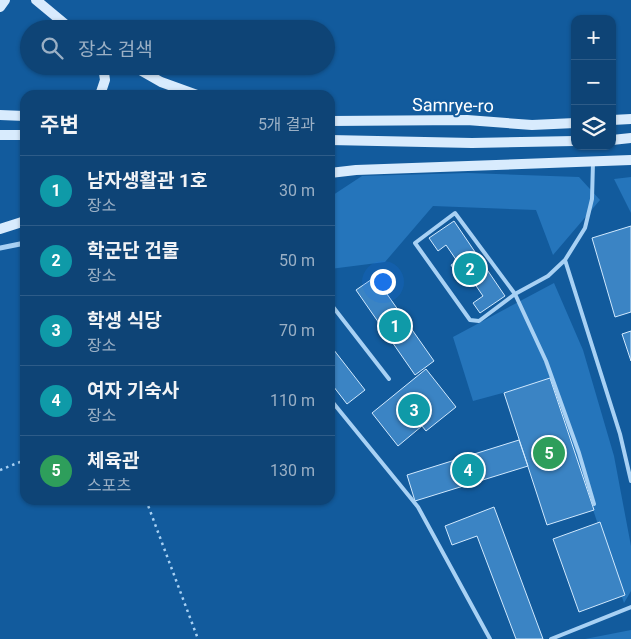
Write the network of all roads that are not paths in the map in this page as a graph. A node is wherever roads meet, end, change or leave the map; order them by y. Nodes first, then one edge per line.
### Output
1 (5, 0) edge
2 (36, 0) edge
3 (0, 8) edge
4 (60, 20) edge
5 (104, 75) edge
6 (148, 75) edge
7 (102, 90) edge
8 (183, 90) edge
9 (3, 115) edge
10 (20, 116) edge
11 (631, 119) edge
12 (616, 120) edge
13 (335, 121) edge
14 (571, 123) edge
15 (5, 135) edge
16 (20, 135) edge
17 (631, 138) edge
18 (335, 140) edge
19 (616, 140) edge
20 (571, 141) edge
21 (631, 160) edge
22 (593, 162) junction
23 (335, 172) edge
24 (20, 223) edge
25 (0, 229) edge
26 (20, 244) edge
27 (0, 248) edge
28 (565, 260) junction
29 (515, 294) junction
30 (335, 309) edge
31 (389, 379) dead end
32 (335, 405) edge
33 (631, 481) edge
34 (594, 504) dead end
35 (631, 607) edge
36 (490, 639) edge
37 (551, 639) edge

1 - 3 street
2 - 4 street
5 - 7 street
6 - 8 street
9 - 10 street
11 - 12 street
13 - 14 street, Samrye-ro
15 - 16 street
17 - 19 street
18 - 20 street, Samrye-ro
21 - 22 street
22 - 23 street
22 - 28 lane
24 - 25 street
26 - 27 street
28 - 29 lane
28 - 33 lane
29 - 29 lane
29 - 34 lane
30 - 31 lane
32 - 36 lane
35 - 37 lane

